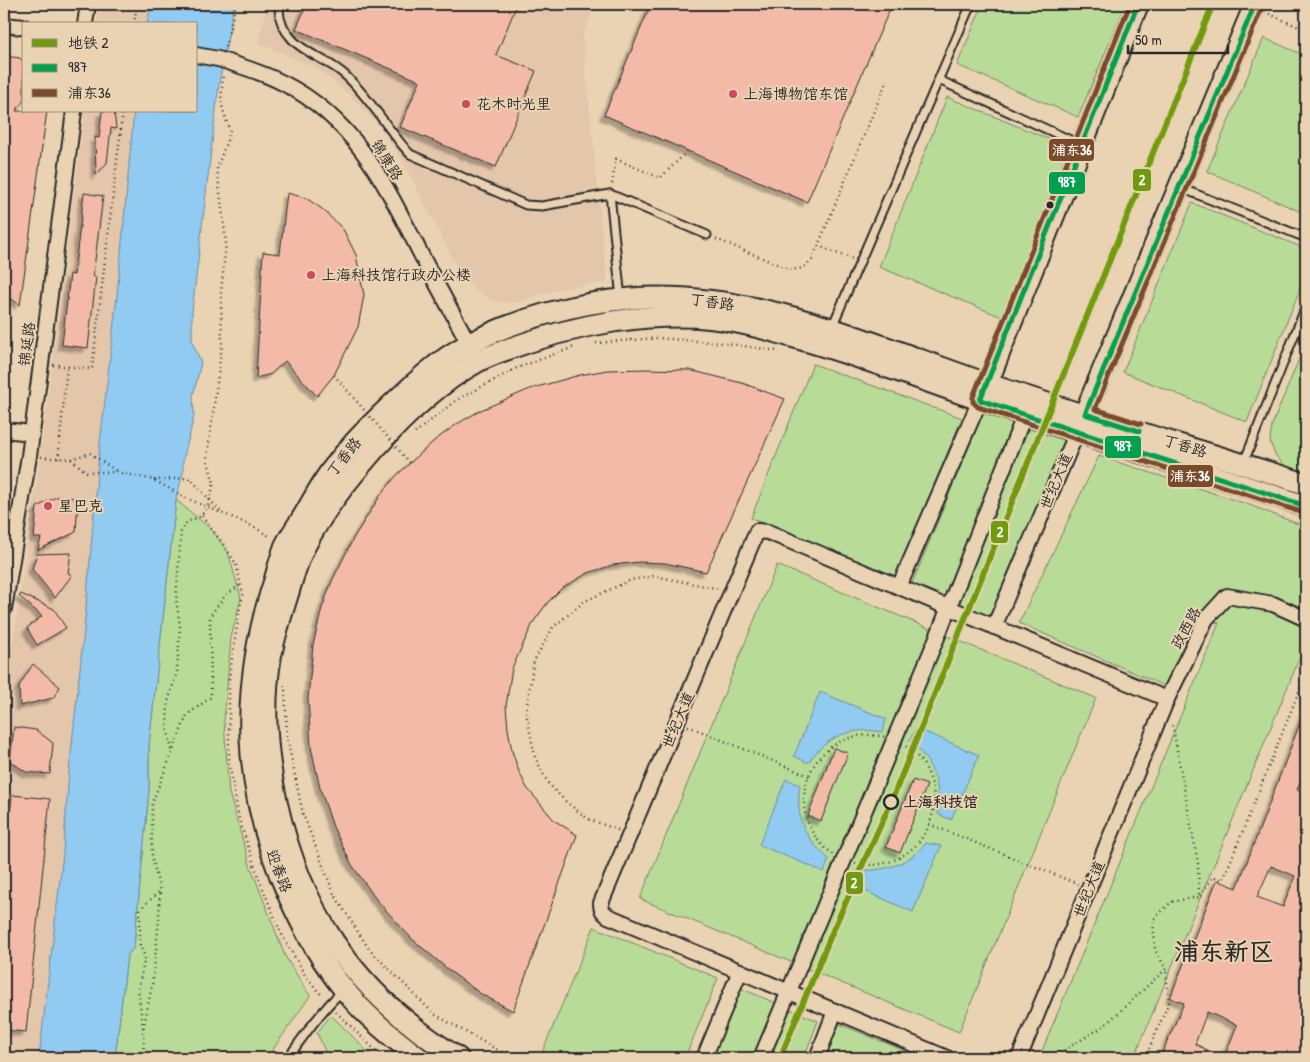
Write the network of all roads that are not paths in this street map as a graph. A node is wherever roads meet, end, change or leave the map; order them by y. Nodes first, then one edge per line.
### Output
1 (88, 4) edge
2 (280, 4) edge
3 (971, 4) edge
4 (1138, 4) edge
5 (1254, 5) edge
6 (85, 22) edge
7 (4, 25) edge
8 (22, 28) edge
9 (198, 55) edge
10 (939, 80) junction
11 (74, 112) edge
12 (1082, 145) junction
13 (1178, 186) junction
14 (610, 194) junction
15 (707, 235) road end
16 (1306, 238) edge
17 (621, 299) junction
18 (1306, 306) edge
19 (827, 337) junction
20 (474, 352) junction
21 (984, 392) junction
22 (1081, 423) junction
23 (1020, 426) dead end
24 (4, 430) edge
25 (32, 433) junction
26 (1240, 474) junction
27 (1306, 484) edge
28 (1306, 506) edge
29 (899, 587) junction
30 (948, 607) junction
31 (4, 609) edge
32 (1306, 619) edge
33 (994, 626) junction
34 (258, 638) joint
35 (272, 654) joint
36 (1167, 699) junction
37 (740, 972) junction
38 (344, 990) junction
39 (789, 992) junction
40 (835, 1011) junction
41 (288, 1058) edge
42 (419, 1058) edge
43 (458, 1058) edge
44 (704, 1058) edge
45 (761, 1058) edge
46 (817, 1058) edge
47 (947, 1058) edge
48 (1019, 1058) edge

1 - 6 street
2 - 14 lane
3 - 10 lane
4 - 12 street
5 - 13 street, 世纪大道
7 - 8 street
9 - 20 street, 锦康路, bridge
10 - 12 lane
10 - 19 lane
11 - 25 street, 锦延路
12 - 21 street
13 - 16 lane
13 - 22 street, 世纪大道
14 - 15 lane
14 - 17 lane
17 - 19 street, 丁香路
17 - 20 street, 丁香路
18 - 26 lane
19 - 20 street, 丁香路
19 - 21 street, 丁香路
20 - 34 street, 丁香路
20 - 35 street, 丁香路
21 - 22 street, 丁香路
21 - 29 street
22 - 26 street, 丁香路
22 - 33 street, 世纪大道
23 - 30 street
24 - 25 street
25 - 31 street, 锦延路
26 - 27 street, 丁香路
26 - 28 street, 丁香路
29 - 30 street, 世纪大道
29 - 37 street, 世纪大道
30 - 33 street, 世纪大道
30 - 39 street
32 - 36 street, 政西路
33 - 36 street, 世纪大道
34 - 38 street, 迎春路
35 - 43 street, 迎春路
36 - 48 street, 世纪大道
37 - 39 street, 世纪大道
37 - 44 street
38 - 41 lane
38 - 42 street, 迎春路
39 - 40 street, 世纪大道
39 - 45 street
40 - 46 street
40 - 47 street, 世纪大道

